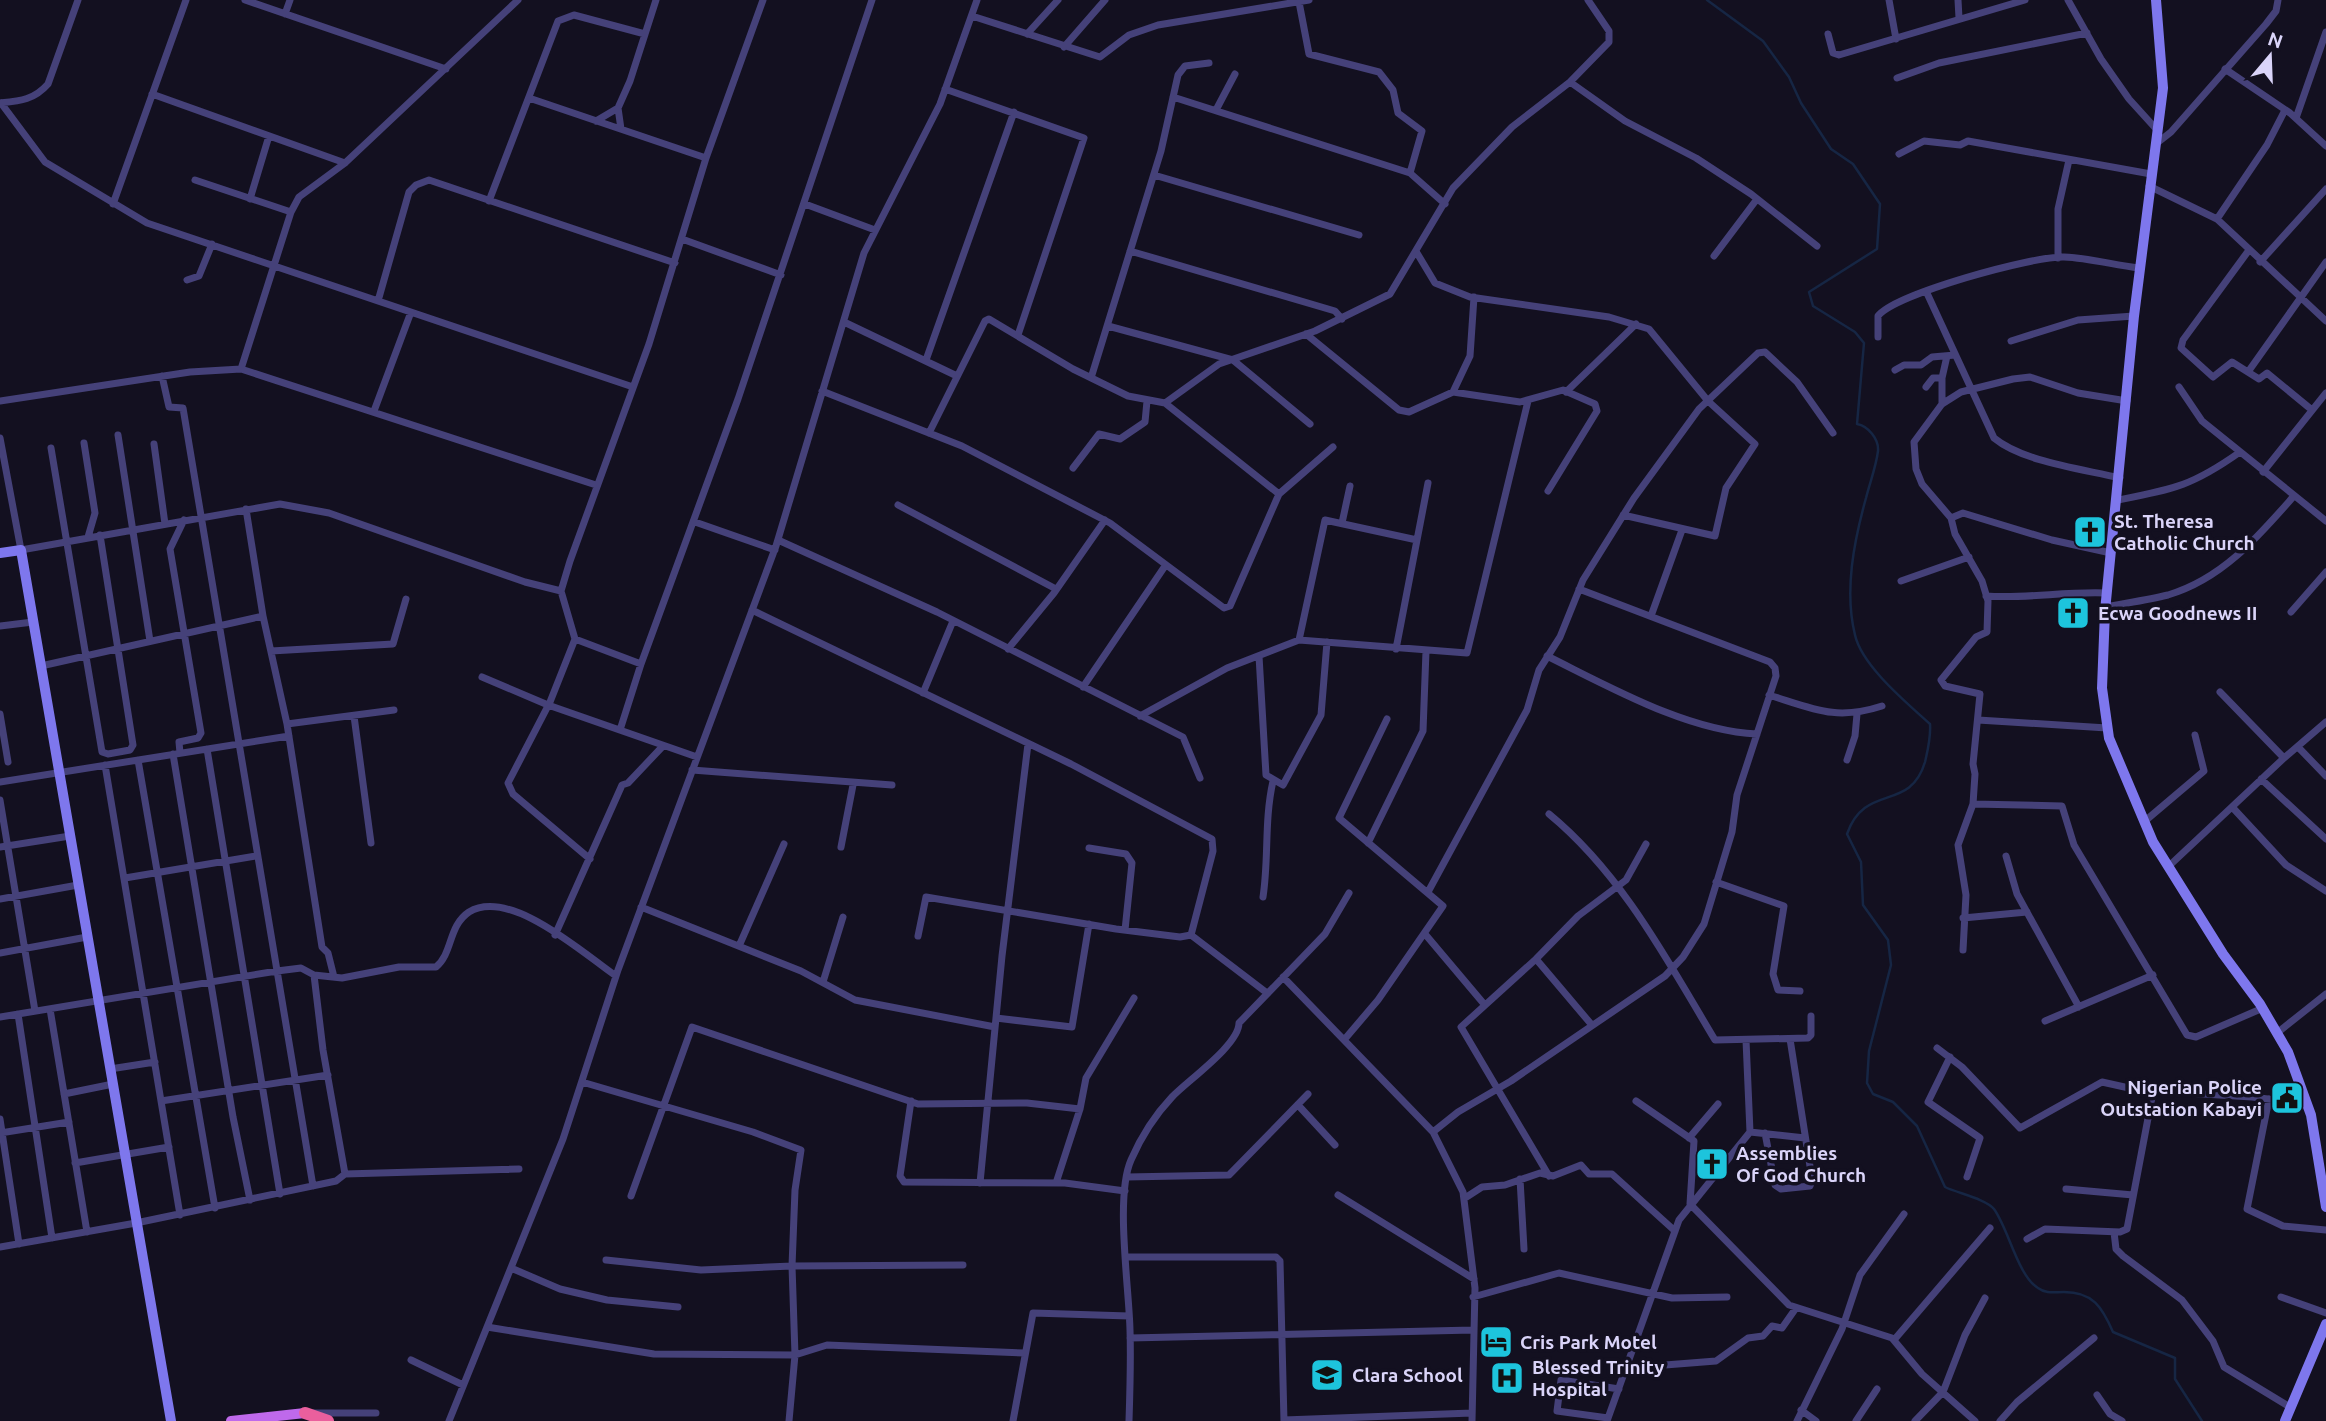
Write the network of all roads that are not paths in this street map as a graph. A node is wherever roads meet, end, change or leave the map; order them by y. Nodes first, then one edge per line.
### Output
1 (78, 0) edge
2 (186, 0) edge
3 (245, 0) edge
4 (290, 0) edge
5 (518, 0) edge
6 (656, 0) edge
7 (763, 0) edge
8 (872, 0) edge
9 (976, 0) edge
10 (1058, 0) edge
11 (1105, 0) edge
12 (1309, 0) edge
13 (1588, 0) edge
14 (1889, 0) edge
15 (1958, 0) edge
16 (2025, 0) edge
17 (2068, 0) edge
18 (2156, 0) edge
19 (2278, 0) edge
20 (1299, 2) edge
21 (285, 14) junction
22 (972, 16) junction
23 (1959, 18) junction
24 (2326, 32) edge
25 (2087, 33) junction
26 (645, 34) junction
27 (1027, 34) junction
28 (1828, 34) dead end
29 (1896, 39) junction
30 (1064, 47) junction
31 (1209, 63) dead end
32 (446, 69) junction
33 (2225, 69) junction
34 (1235, 74) dead end
35 (1896, 78) dead end
36 (1570, 82) junction
37 (945, 89) junction
38 (152, 94) junction
39 (1173, 97) junction
40 (529, 98) junction
41 (1, 103) edge
42 (618, 108) junction
43 (1216, 110) junction
44 (2286, 110) junction
45 (1014, 112) junction
46 (2296, 118) junction
47 (596, 121) junction
48 (621, 129) junction
49 (2158, 131) junction
50 (269, 136) junction
51 (2157, 143) junction
52 (2326, 146) edge
53 (1899, 154) dead end
54 (706, 158) junction
55 (2069, 160) junction
56 (345, 163) junction
57 (1410, 173) junction
58 (2151, 174) junction
59 (1154, 175) junction
60 (195, 180) dead end
61 (2149, 186) junction
62 (2326, 189) edge
63 (250, 199) junction
64 (1757, 199) junction
65 (489, 201) junction
66 (113, 204) junction
67 (804, 204) junction
68 (1445, 204) junction
69 (291, 212) junction
70 (2217, 219) junction
71 (876, 230) junction
72 (1359, 235) dead end
73 (682, 239) junction
74 (212, 244) junction
75 (1817, 246) dead end
76 (2249, 250) junction
77 (1130, 251) junction
78 (1417, 253) junction
79 (1714, 256) dead end
80 (2058, 258) junction
81 (674, 262) junction
82 (2260, 262) junction
83 (2326, 262) edge
84 (274, 266) junction
85 (2139, 268) junction
86 (781, 275) junction
87 (187, 280) dead end
88 (1926, 291) junction
89 (1474, 298) junction
90 (2300, 300) junction
91 (378, 301) junction
92 (411, 312) junction
93 (2134, 316) junction
94 (1342, 319) junction
95 (2326, 321) edge
96 (844, 322) junction
97 (1636, 324) junction
98 (1108, 326) junction
99 (1306, 334) junction
100 (1018, 335) junction
101 (1878, 337) dead end
102 (2011, 341) dead end
103 (1951, 355) junction
104 (926, 360) junction
105 (1233, 360) junction
106 (241, 369) junction
107 (1895, 370) dead end
108 (2248, 372) junction
109 (162, 376) junction
110 (957, 376) junction
111 (1091, 378) junction
112 (1942, 378) junction
113 (633, 387) junction
114 (1926, 387) dead end
115 (2179, 387) dead end
116 (822, 391) junction
117 (1972, 391) junction
118 (1453, 392) junction
119 (1566, 392) junction
120 (2326, 393) edge
121 (0, 401) edge
122 (1147, 401) junction
123 (1528, 401) junction
124 (1708, 401) junction
125 (2127, 401) junction
126 (1165, 403) junction
127 (1942, 404) junction
128 (2312, 410) junction
129 (374, 411) junction
130 (1310, 424) dead end
131 (929, 433) junction
132 (1833, 433) dead end
133 (118, 435) dead end
134 (0, 438) edge
135 (84, 443) dead end
136 (154, 444) dead end
137 (1333, 447) dead end
138 (51, 448) dead end
139 (2240, 452) junction
140 (1073, 468) dead end
141 (2263, 472) junction
142 (2120, 478) junction
143 (1428, 484) dead end
144 (596, 485) junction
145 (1350, 486) dead end
146 (1548, 491) dead end
147 (1279, 494) junction
148 (2294, 497) junction
149 (2118, 500) junction
150 (898, 505) dead end
151 (246, 509) junction
152 (1623, 515) junction
153 (199, 518) junction
154 (1951, 518) junction
155 (2325, 519) edge
156 (184, 520) junction
157 (1105, 520) junction
158 (695, 522) junction
159 (1342, 523) junction
160 (165, 524) junction
161 (134, 529) junction
162 (1682, 530) junction
163 (100, 535) junction
164 (88, 537) junction
165 (778, 540) junction
166 (1417, 540) junction
167 (68, 541) junction
168 (21, 550) junction
169 (775, 550) junction
170 (2111, 553) junction
171 (0, 554) edge
172 (1969, 557) junction
173 (1165, 566) junction
174 (2326, 572) edge
175 (1900, 581) dead end
176 (1056, 589) junction
177 (1579, 589) junction
178 (561, 591) junction
179 (2107, 593) junction
180 (1986, 596) junction
181 (406, 599) dead end
182 (2105, 607) junction
183 (752, 610) junction
184 (2291, 612) dead end
185 (263, 616) junction
186 (1651, 616) junction
187 (33, 621) junction
188 (953, 621) junction
189 (219, 625) junction
190 (0, 626) edge
191 (185, 632) junction
192 (575, 639) junction
193 (1299, 640) junction
194 (150, 641) junction
195 (1327, 642) junction
196 (118, 648) junction
197 (1009, 649) junction
198 (1396, 649) junction
199 (271, 651) junction
200 (1426, 651) junction
201 (85, 656) junction
202 (1259, 656) junction
203 (1547, 656) junction
204 (641, 664) junction
205 (41, 666) junction
206 (482, 677) dead end
207 (1083, 687) junction
208 (2220, 692) dead end
209 (923, 693) junction
210 (1769, 695) junction
211 (548, 705) junction
212 (1882, 706) dead end
213 (394, 710) dead end
214 (0, 714) edge
215 (1857, 714) junction
216 (354, 716) junction
217 (1140, 716) junction
218 (1387, 719) dead end
219 (1978, 720) junction
220 (2326, 722) edge
221 (287, 724) junction
222 (2107, 728) junction
223 (620, 730) junction
224 (1757, 734) junction
225 (2194, 735) dead end
226 (289, 736) junction
227 (240, 744) junction
228 (1028, 744) junction
229 (663, 746) junction
230 (2298, 747) junction
231 (207, 749) junction
232 (176, 754) junction
233 (697, 757) junction
234 (2284, 758) junction
235 (138, 760) junction
236 (1847, 760) dead end
237 (8, 762) dead end
238 (105, 765) junction
239 (692, 770) junction
240 (58, 772) junction
241 (2326, 776) edge
242 (1200, 778) dead end
243 (2261, 779) junction
244 (1273, 781) junction
245 (0, 782) edge
246 (853, 785) junction
247 (892, 785) dead end
248 (0, 800) edge
249 (1972, 804) junction
250 (2233, 808) junction
251 (1549, 814) dead end
252 (2145, 821) junction
253 (70, 836) junction
254 (2326, 839) edge
255 (371, 843) dead end
256 (1368, 843) junction
257 (784, 844) dead end
258 (1646, 844) dead end
259 (3, 847) edge
260 (841, 847) dead end
261 (1089, 848) dead end
262 (256, 856) junction
263 (2006, 856) dead end
264 (590, 859) junction
265 (224, 862) junction
266 (2169, 866) junction
267 (190, 867) junction
268 (158, 874) junction
269 (125, 878) junction
270 (1716, 882) junction
271 (78, 885) junction
272 (1618, 885) junction
273 (2326, 891) edge
274 (1428, 892) junction
275 (1349, 893) dead end
276 (15, 897) junction
277 (1263, 898) dead end
278 (0, 899) edge
279 (641, 908) junction
280 (1007, 912) junction
281 (2027, 912) junction
282 (843, 916) dead end
283 (1963, 918) junction
284 (1089, 925) junction
285 (1125, 930) junction
286 (1425, 934) junction
287 (555, 935) junction
288 (1191, 935) junction
289 (918, 936) dead end
290 (87, 937) junction
291 (739, 946) junction
292 (24, 949) junction
293 (1963, 950) dead end
294 (0, 953) edge
295 (1536, 959) junction
296 (1672, 969) junction
297 (277, 971) junction
298 (314, 975) junction
299 (2153, 975) junction
300 (617, 976) junction
301 (242, 977) junction
302 (334, 977) junction
303 (1283, 977) junction
304 (212, 982) junction
305 (823, 982) junction
306 (176, 988) junction
307 (1800, 990) dead end
308 (144, 993) junction
309 (1267, 993) junction
310 (2326, 994) edge
311 (1134, 998) dead end
312 (99, 1001) junction
313 (1484, 1004) junction
314 (2080, 1007) junction
315 (2263, 1008) junction
316 (50, 1009) junction
317 (36, 1011) junction
318 (18, 1014) junction
319 (1811, 1016) dead end
320 (0, 1017) edge
321 (2045, 1021) dead end
322 (995, 1023) junction
323 (1591, 1024) junction
324 (2277, 1033) junction
325 (1790, 1039) junction
326 (1344, 1040) junction
327 (1746, 1040) junction
328 (1937, 1048) dead end
329 (1950, 1058) junction
330 (155, 1062) junction
331 (110, 1069) junction
332 (328, 1075) junction
333 (296, 1081) junction
334 (582, 1082) junction
335 (113, 1084) junction
336 (261, 1086) junction
337 (1497, 1089) junction
338 (228, 1091) junction
339 (2153, 1091) junction
340 (64, 1094) junction
341 (1308, 1094) dead end
342 (194, 1096) junction
343 (2269, 1099) junction
344 (161, 1101) junction
345 (911, 1101) junction
346 (1636, 1101) dead end
347 (988, 1102) junction
348 (663, 1104) junction
349 (1718, 1104) dead end
350 (2307, 1104) junction
351 (1298, 1105) junction
352 (1080, 1109) junction
353 (0, 1119) edge
354 (69, 1122) junction
355 (36, 1128) junction
356 (1433, 1132) junction
357 (1750, 1132) junction
358 (1, 1133) edge
359 (1765, 1133) junction
360 (1689, 1138) junction
361 (1805, 1138) junction
362 (1335, 1145) dead end
363 (169, 1147) junction
364 (124, 1154) junction
365 (75, 1163) junction
366 (519, 1169) dead end
367 (345, 1174) junction
368 (1549, 1176) junction
369 (1127, 1177) junction
370 (1968, 1177) dead end
371 (1520, 1179) junction
372 (980, 1182) junction
373 (1056, 1183) junction
374 (313, 1186) junction
375 (2066, 1189) dead end
376 (1125, 1191) junction
377 (280, 1194) junction
378 (1338, 1195) dead end
379 (2133, 1195) junction
380 (631, 1196) dead end
381 (1465, 1198) junction
382 (250, 1200) junction
383 (1690, 1204) junction
384 (2326, 1207) edge
385 (215, 1208) junction
386 (1904, 1214) dead end
387 (180, 1215) junction
388 (136, 1223) junction
389 (1990, 1228) dead end
390 (2326, 1230) edge
391 (1675, 1231) junction
392 (87, 1232) junction
393 (2114, 1232) junction
394 (52, 1238) junction
395 (2027, 1239) dead end
396 (19, 1244) junction
397 (0, 1247) edge
398 (1524, 1249) dead end
399 (1127, 1257) junction
400 (606, 1260) dead end
401 (963, 1265) dead end
402 (792, 1266) junction
403 (511, 1268) junction
404 (1474, 1279) junction
405 (1654, 1293) junction
406 (1473, 1297) junction
407 (1727, 1297) dead end
408 (2281, 1297) dead end
409 (1985, 1298) dead end
410 (678, 1307) dead end
411 (1796, 1308) junction
412 (2326, 1313) edge
413 (1129, 1316) junction
414 (1844, 1322) junction
415 (2326, 1324) edge
416 (487, 1327) junction
417 (1473, 1330) junction
418 (1284, 1335) junction
419 (1130, 1338) junction
420 (2094, 1338) dead end
421 (1894, 1340) junction
422 (1024, 1353) junction
423 (795, 1355) junction
424 (411, 1360) dead end
425 (1627, 1368) junction
426 (463, 1385) junction
427 (1619, 1389) junction
428 (1877, 1389) dead end
429 (1943, 1392) junction
430 (2097, 1395) dead end
431 (2290, 1407) junction
432 (1801, 1410) junction
433 (305, 1413) junction
434 (376, 1413) dead end
435 (1472, 1417) edge
436 (1284, 1420) edge
437 (1607, 1420) edge
438 (171, 1421) edge
439 (231, 1421) edge
440 (328, 1421) edge
441 (449, 1421) edge
442 (789, 1421) edge
443 (1013, 1421) edge
444 (1129, 1421) edge
445 (1797, 1421) edge
446 (1816, 1421) edge
447 (1856, 1421) edge
448 (1915, 1421) edge
449 (1975, 1421) edge
450 (2000, 1421) edge
451 (2122, 1421) edge
452 (2285, 1421) edge

1 - 41 street
2 - 38 street
3 - 21 street
4 - 21 street
5 - 32 street
6 - 26 street
7 - 54 street
8 - 67 street
9 - 22 street
10 - 27 street
11 - 30 street
12 - 20 street
13 - 36 street
14 - 29 street
15 - 23 street
16 - 23 street
17 - 25 street
18 - 49 street
19 - 33 street
20 - 30 street
20 - 57 street
21 - 32 street
22 - 27 street
22 - 37 street
23 - 29 street
24 - 46 street
25 - 35 street
25 - 49 street
26 - 40 street
26 - 42 street
27 - 30 street
28 - 29 street
31 - 39 street
32 - 56 street
33 - 44 street
33 - 51 street
34 - 43 street
36 - 64 street
36 - 68 street
37 - 45 street
37 - 71 street
38 - 50 street
38 - 66 street
39 - 43 street
39 - 59 street
40 - 47 street
40 - 65 street
41 - 66 street
42 - 47 street
42 - 48 street
43 - 57 street
44 - 46 street
44 - 70 street
45 - 100 street
45 - 104 street
46 - 52 street
47 - 48 street
48 - 54 street
49 - 51 street
50 - 56 street
50 - 63 street
51 - 58 street
53 - 55 street
54 - 73 street
55 - 58 street
55 - 80 street
56 - 69 street
57 - 68 street
58 - 61 street
59 - 72 street
59 - 77 street
60 - 63 street
61 - 70 street
61 - 85 street
62 - 82 street
63 - 69 street
64 - 75 street
64 - 79 street
65 - 81 street
65 - 91 street
66 - 74 street
67 - 71 street
67 - 86 street
68 - 78 street
69 - 84 street
70 - 76 street
71 - 96 street
73 - 81 street
73 - 86 street
74 - 84 street
74 - 87 street
76 - 82 street
76 - 108 street
77 - 94 street
77 - 98 street
78 - 89 street
78 - 94 street
80 - 85 street
80 - 88 street
81 - 113 street
82 - 90 street
83 - 90 street
84 - 91 street
84 - 106 street
85 - 93 street
86 - 158 street
88 - 101 street
88 - 103 street
89 - 97 street
89 - 118 street
90 - 95 street
90 - 108 street
91 - 92 street
92 - 113 street
92 - 129 street
93 - 102 street
93 - 125 street
94 - 99 street
96 - 104 street
96 - 116 street
97 - 119 street
97 - 124 street
98 - 105 street
98 - 111 street
99 - 105 street
99 - 118 street
100 - 110 street
100 - 111 street
103 - 107 street
103 - 112 street
103 - 117 street
104 - 110 street
105 - 126 street
105 - 130 street
106 - 109 street
106 - 129 street
108 - 128 street
109 - 121 street
109 - 153 street
110 - 131 street
111 - 122 street
112 - 114 street
112 - 127 street
113 - 144 street
115 - 139 street
116 - 131 street
116 - 165 street
117 - 125 street
117 - 127 street
117 - 142 street
118 - 123 street
119 - 123 street
119 - 146 street
120 - 128 street
122 - 126 street
122 - 140 street
123 - 200 street
124 - 132 street
124 - 152 street
124 - 162 street
125 - 142 street
126 - 147 street
127 - 154 street
128 - 141 street
129 - 144 street
131 - 157 street
133 - 161 street
134 - 168 street
135 - 164 street
136 - 160 street
137 - 147 street
138 - 167 street
139 - 141 street
139 - 149 street
141 - 148 street
142 - 149 street
143 - 166 street
144 - 178 street
145 - 159 street
147 - 173 street
148 - 155 street
148 - 182 street
149 - 170 street
150 - 176 street
151 - 153 street
151 - 178 street
151 - 185 street
152 - 162 street
152 - 177 street
153 - 156 street
153 - 189 street
154 - 170 street
154 - 172 street
156 - 160 street
156 - 191 street
157 - 173 street
157 - 176 street
158 - 169 street
158 - 204 street
159 - 166 street
159 - 193 street
160 - 161 street
161 - 163 street
161 - 194 street
162 - 186 street
163 - 164 street
163 - 196 street
164 - 167 street
165 - 169 street
165 - 188 street
166 - 198 street
167 - 168 street
167 - 201 street
168 - 171 street
168 - 187 street
169 - 183 street
170 - 179 street
172 - 175 street
172 - 180 street
173 - 207 street
174 - 184 street
176 - 197 street
177 - 186 street
177 - 203 street
178 - 192 street
179 - 180 street
179 - 182 street
180 - 219 street
181 - 199 street
182 - 222 street
183 - 209 street
183 - 233 street
185 - 189 street
185 - 199 street
186 - 210 street
187 - 190 street
187 - 205 street
188 - 197 street
188 - 209 street
189 - 191 street
189 - 227 street
191 - 194 street
191 - 232 street
192 - 204 street
192 - 211 street
193 - 195 street
193 - 202 street
194 - 196 street
195 - 198 street
195 - 244 street
196 - 201 street
196 - 201 street
197 - 207 street
198 - 200 street
199 - 221 street
200 - 256 street
201 - 205 street
202 - 217 street
202 - 244 street
203 - 224 street
203 - 274 street
204 - 223 street
205 - 240 street
206 - 211 street
207 - 217 street
208 - 234 street
209 - 228 street
210 - 215 street
210 - 224 street
211 - 223 street
211 - 264 street
212 - 215 street
213 - 216 street
214 - 237 street
215 - 236 street
216 - 221 street
216 - 255 street
217 - 242 street
218 - 256 street
219 - 222 street
219 - 249 street
220 - 230 street
221 - 226 street
222 - 252 street
223 - 229 street
224 - 270 street
225 - 252 street
226 - 227 street
226 - 302 street
227 - 231 street
227 - 262 street
228 - 280 street
228 - 288 street
229 - 233 street
229 - 264 street
230 - 234 street
230 - 241 street
231 - 232 street
231 - 265 street
232 - 235 street
232 - 267 street
233 - 239 street
234 - 243 street
235 - 238 street
235 - 268 street
238 - 240 street
238 - 269 street
239 - 246 street
239 - 279 street
240 - 245 street
240 - 253 street
243 - 250 street
243 - 254 street
244 - 277 street
246 - 247 street
246 - 260 street
248 - 259 street
249 - 283 street
249 - 299 street
250 - 266 street
250 - 273 street
251 - 272 street
252 - 266 street
253 - 259 street
253 - 271 street
256 - 274 street
257 - 291 street
258 - 272 street
259 - 276 street
261 - 285 street
262 - 265 street
262 - 297 street
263 - 281 street
264 - 287 street
265 - 267 street
265 - 301 street
266 - 315 street
267 - 268 street
267 - 304 street
268 - 269 street
268 - 306 street
269 - 308 street
270 - 296 street
270 - 307 street
271 - 276 street
271 - 290 street
272 - 295 street
272 - 296 street
274 - 286 street
275 - 303 street
276 - 278 street
276 - 292 street
279 - 291 street
279 - 300 street
280 - 284 street
280 - 289 street
280 - 322 street
281 - 283 street
281 - 314 street
282 - 305 street
283 - 293 street
284 - 285 street
284 - 322 street
285 - 288 street
286 - 313 street
286 - 326 street
287 - 300 street
287 - 302 street
288 - 309 street
290 - 292 street
290 - 312 street
291 - 305 street
292 - 294 street
292 - 317 street
295 - 313 street
295 - 323 street
296 - 323 street
296 - 327 street
297 - 298 street
297 - 301 street
297 - 333 street
298 - 302 street
298 - 332 street
299 - 314 street
299 - 315 street
300 - 334 street
301 - 304 street
301 - 336 street
303 - 309 street
303 - 326 street
304 - 306 street
304 - 338 street
305 - 322 street
306 - 308 street
306 - 342 street
308 - 312 street
308 - 330 street
309 - 369 street
310 - 324 street
311 - 352 street
312 - 316 street
312 - 331 street
313 - 337 street
314 - 321 street
315 - 324 street
316 - 317 street
316 - 340 street
317 - 318 street
318 - 320 street
318 - 355 street
319 - 325 street
322 - 347 street
323 - 337 street
324 - 350 street
325 - 327 street
325 - 361 street
326 - 356 street
327 - 357 street
328 - 329 street
329 - 339 street
329 - 370 street
330 - 331 street
330 - 344 street
331 - 335 street
332 - 333 street
332 - 367 street
333 - 336 street
333 - 374 street
334 - 348 street
334 - 403 street
335 - 340 street
335 - 364 street
336 - 338 street
336 - 377 street
337 - 356 street
337 - 368 street
338 - 342 street
338 - 382 street
339 - 343 street
339 - 379 street
340 - 354 street
341 - 351 street
342 - 344 street
342 - 385 street
343 - 350 street
343 - 390 street
344 - 363 street
345 - 347 street
345 - 348 street
345 - 372 street
346 - 360 street
347 - 352 street
347 - 372 street
348 - 380 street
348 - 402 street
349 - 360 street
350 - 384 street
351 - 362 street
351 - 369 street
352 - 373 street
353 - 358 street
354 - 355 street
354 - 365 street
355 - 358 street
355 - 394 street
356 - 381 street
357 - 359 street
357 - 383 street
358 - 396 street
359 - 361 street
359 - 361 street
360 - 383 street
363 - 364 street
363 - 387 street
364 - 365 street
364 - 388 street
365 - 392 street
366 - 367 street
367 - 374 street
368 - 371 street
368 - 391 street
369 - 376 street
371 - 381 street
371 - 398 street
372 - 373 street
373 - 376 street
374 - 377 street
375 - 379 street
376 - 399 street
377 - 382 street
378 - 404 street
379 - 393 street
381 - 404 street
382 - 385 street
383 - 391 street
383 - 411 street
385 - 387 street
386 - 414 street
387 - 388 street
388 - 392 street
388 - 438 street
389 - 421 street
391 - 405 street
392 - 394 street
393 - 395 street
393 - 431 street
394 - 396 street
396 - 397 street
399 - 413 street
399 - 418 street
400 - 402 street
401 - 402 street
402 - 423 street
403 - 410 street
403 - 416 street
404 - 406 street
405 - 406 street
405 - 407 street
405 - 425 street
406 - 417 street
408 - 412 street
409 - 429 street
411 - 414 street
411 - 425 street
413 - 419 street
413 - 422 street
414 - 421 street
414 - 432 street
415 - 431 street
416 - 423 street
416 - 426 street
417 - 418 street
417 - 435 street
418 - 419 street
418 - 436 street
419 - 444 street
420 - 450 street
421 - 429 street
422 - 423 street
422 - 443 street
423 - 442 street
424 - 426 street
425 - 427 street
426 - 441 street
427 - 437 street
427 - 437 street
428 - 447 street
429 - 448 street
429 - 449 street
430 - 451 street
431 - 452 street
432 - 445 street
432 - 446 street
433 - 434 street
433 - 439 main road
433 - 440 highway
435 - 436 street

